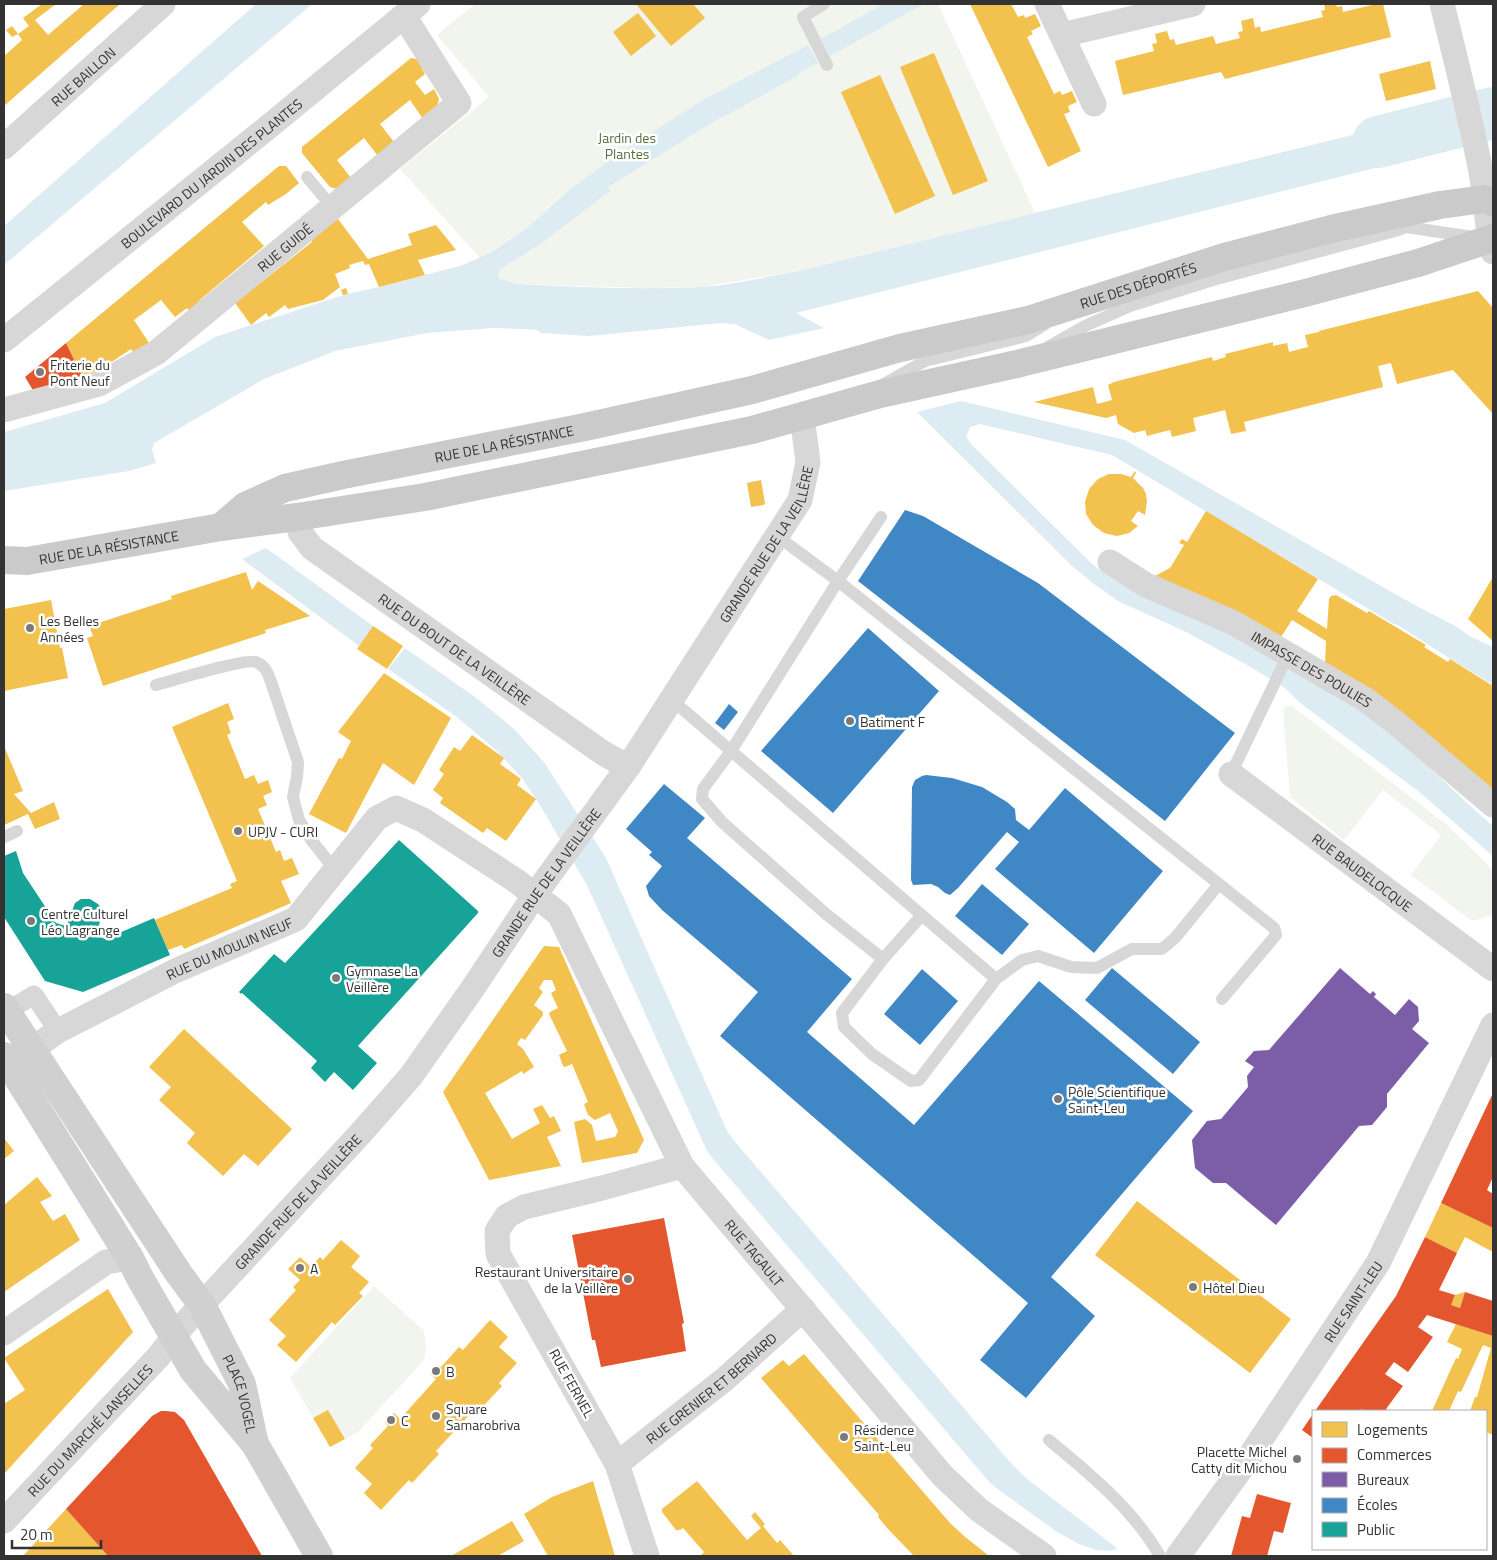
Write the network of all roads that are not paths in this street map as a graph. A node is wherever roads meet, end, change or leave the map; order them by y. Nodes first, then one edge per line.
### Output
1 (163, 4) edge
2 (824, 4) edge
3 (1047, 4) edge
4 (1193, 4) edge
5 (1442, 4) edge
6 (411, 10) edge
7 (1062, 34) junction
8 (827, 65) dead end
9 (1094, 104) dead end
10 (4, 147) edge
11 (307, 177) dead end
12 (1490, 199) edge
13 (332, 208) junction
14 (1492, 243) edge
15 (1081, 303) junction
16 (4, 340) edge
17 (1017, 364) junction
18 (794, 379) joint
19 (856, 400) junction
20 (4, 410) edge
21 (802, 416) junction
22 (297, 517) junction
23 (881, 517) dead end
24 (221, 527) junction
25 (777, 536) junction
26 (16, 561) edge
27 (1110, 562) dead end
28 (4, 576) edge
29 (838, 581) junction
30 (1288, 655) junction
31 (156, 685) dead end
32 (672, 700) junction
33 (731, 751) junction
34 (628, 767) junction
35 (1231, 774) joint
36 (1493, 805) edge
37 (396, 808) joint
38 (17, 831) dead end
39 (4, 837) edge
40 (335, 870) junction
41 (1219, 884) junction
42 (534, 896) junction
43 (922, 915) junction
44 (883, 959) junction
45 (1493, 969) edge
46 (996, 979) junction
47 (1222, 999) dead end
48 (5, 1010) edge
49 (1493, 1025) edge
50 (58, 1031) junction
51 (32, 1049) junction
52 (4, 1056) edge
53 (682, 1166) junction
54 (130, 1258) junction
55 (202, 1305) junction
56 (803, 1309) junction
57 (4, 1333) edge
58 (173, 1337) junction
59 (1050, 1440) dead end
60 (255, 1444) junction
61 (617, 1464) junction
62 (4, 1521) edge
63 (319, 1556) edge
64 (647, 1556) edge
65 (1044, 1556) edge
66 (1160, 1556) edge
67 (1178, 1556) edge

1 - 10 street, RUE BAILLON
2 - 8 lane
3 - 7 street
4 - 7 street
5 - 12 street
6 - 13 street, RUE GUIDÉ
6 - 16 street, BOULEVARD DU JARDIN DES PLANTES
7 - 9 street
11 - 13 lane
12 - 14 street
12 - 15 main road, RUE DES DÉPORTÉS
13 - 20 street, RUE GUIDÉ
14 - 17 main road
14 - 17 lane
15 - 18 main road, RUE DES DÉPORTÉS
15 - 19 lane
17 - 19 main road
18 - 24 main road, RUE DE LA RÉSISTANCE
19 - 21 main road
21 - 22 main road, RUE DE LA RÉSISTANCE
21 - 25 street, GRANDE RUE DE LA VEILLÈRE
22 - 24 main road, RUE DE LA RÉSISTANCE
22 - 34 street, RUE DU BOUT DE LA VEILLÈRE
23 - 29 lane
24 - 26 main road, RUE DE LA RÉSISTANCE
25 - 29 lane
25 - 32 street, GRANDE RUE DE LA VEILLÈRE
26 - 28 main road, RUE DE LA RÉSISTANCE
27 - 30 street, IMPASSE DES POULIES
29 - 33 lane
29 - 41 lane
30 - 35 lane
30 - 36 street, IMPASSE DES POULIES
31 - 40 lane
32 - 33 lane
32 - 34 street, GRANDE RUE DE LA VEILLÈRE
33 - 43 lane
33 - 44 lane
34 - 42 street, GRANDE RUE DE LA VEILLÈRE
35 - 45 street, RUE BAUDELOCQUE
37 - 40 street, RUE DU MOULIN NEUF
37 - 42 street, RUE TAGAULT
38 - 39 lane
40 - 50 street, RUE DU MOULIN NEUF
41 - 46 lane
41 - 47 lane
42 - 53 street, RUE TAGAULT
42 - 55 street, GRANDE RUE DE LA VEILLÈRE
43 - 44 lane
43 - 46 lane
44 - 46 lane
48 - 50 street
48 - 51 main road, PLACE VOGEL
49 - 67 street, RUE SAINT-LEU
50 - 51 street, RUE DU MOULIN NEUF
51 - 55 main road, PLACE VOGEL
52 - 54 main road, PLACE VOGEL
53 - 56 street, RUE TAGAULT
53 - 61 street, RUE FERNEL
54 - 57 street
54 - 58 main road, PLACE VOGEL
55 - 58 street, GRANDE RUE DE LA VEILLÈRE
55 - 60 main road, PLACE VOGEL
56 - 61 street, RUE GRENIER ET BERNARD
56 - 65 street, RUE TAGAULT
58 - 60 main road, PLACE VOGEL
58 - 62 street, RUE DU MARCHÉ LANSELLES
59 - 66 lane
60 - 63 main road
61 - 64 street, RUE FERNEL

